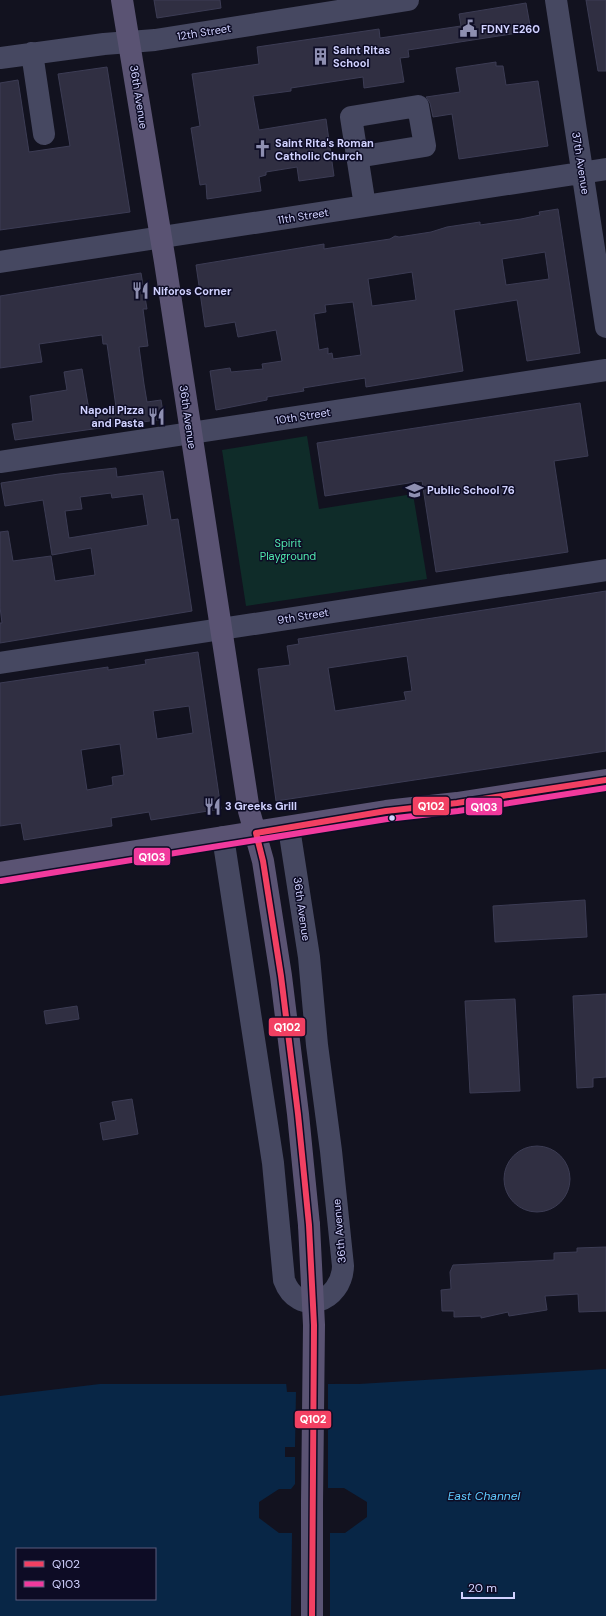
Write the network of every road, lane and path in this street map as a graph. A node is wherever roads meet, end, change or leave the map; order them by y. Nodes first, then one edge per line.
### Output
1 (122, 0) edge
2 (408, 0) edge
3 (556, 0) edge
4 (130, 42) junction
5 (32, 53) junction
6 (0, 58) edge
7 (44, 134) dead end
8 (358, 157) dead end
9 (606, 169) edge
10 (582, 173) junction
11 (365, 206) junction
12 (161, 238) junction
13 (0, 262) edge
14 (606, 327) edge
15 (606, 370) edge
16 (191, 433) junction
17 (0, 462) edge
18 (606, 570) edge
19 (220, 630) junction
20 (0, 663) edge
21 (606, 780) edge
22 (289, 828) junction
23 (256, 833) junction
24 (224, 836) junction
25 (0, 873) edge
26 (312, 1616) edge

1 - 4 main road, 36th Avenue
2 - 4 street, 12th Street
3 - 10 street, 37th Avenue
4 - 5 street, 12th Street
4 - 12 main road, 36th Avenue
5 - 6 street, 12th Street
5 - 7 street
8 - 11 street
9 - 10 street, 11th Street
10 - 11 street, 11th Street
10 - 14 street, 37th Avenue
11 - 12 street, 11th Street
12 - 13 street, 11th Street
12 - 16 main road, 36th Avenue
15 - 16 street, 10th Street
16 - 17 street, 10th Street
16 - 19 main road, 36th Avenue
18 - 19 street, 9th Street
19 - 20 street, 9th Street
19 - 23 main road, 36th Avenue
21 - 22 main road
22 - 23 main road
22 - 24 street, 36th Avenue
23 - 24 main road
23 - 26 main road, 36th Avenue, bridge
24 - 25 main road

